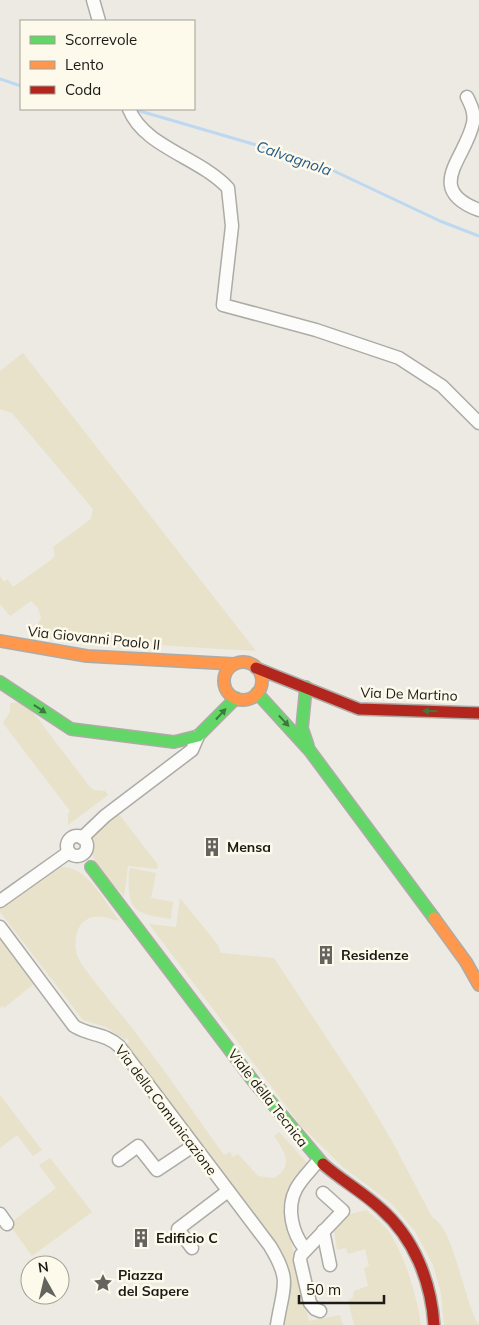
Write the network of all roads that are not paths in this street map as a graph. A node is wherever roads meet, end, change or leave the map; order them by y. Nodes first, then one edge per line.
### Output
1 (93, 0) edge
2 (99, 20) edge
3 (466, 96) dead end
4 (130, 110) edge
5 (479, 210) edge
6 (479, 423) edge
7 (0, 641) edge
8 (186, 662) junction
9 (234, 664) junction
10 (256, 668) junction
11 (216, 680) junction
12 (0, 682) edge
13 (306, 687) junction
14 (257, 693) junction
15 (236, 698) junction
16 (479, 713) edge
17 (198, 736) junction
18 (310, 751) junction
19 (84, 844) junction
20 (71, 854) junction
21 (91, 867) junction
22 (0, 901) edge
23 (0, 927) edge
24 (479, 985) edge
25 (194, 1146) junction
26 (119, 1160) dead end
27 (318, 1160) junction
28 (228, 1191) junction
29 (323, 1193) dead end
30 (322, 1232) junction
31 (192, 1248) dead end
32 (305, 1249) junction
33 (330, 1266) dead end
34 (320, 1311) dead end
35 (277, 1325) edge
36 (434, 1325) edge

1 - 2 street
3 - 5 street
4 - 6 street
7 - 8 street, Via Giovanni Paolo II
8 - 9 street, Via Giovanni Paolo II
8 - 11 street, Via Giovanni Paolo II
9 - 10 street
9 - 11 street
10 - 13 street, Via De Martino
10 - 14 street
11 - 15 street
12 -> 17 street
16 -> 13 street, Via De Martino
13 - 18 street
14 - 15 street
14 -> 18 street
17 -> 15 street
17 - 19 street
18 - 24 street
19 - 20 street
19 - 20 street
19 - 21 street, Viale della Tecnica
20 - 21 street, Viale della Tecnica
20 - 22 street
21 - 27 street, Viale della Tecnica
23 - 25 street, Via della Comunicazione
25 - 26 street
25 - 28 street, Via della Comunicazione
27 - 32 street
27 - 36 street, Viale della Tecnica
28 - 31 street
28 - 35 street, Via della Comunicazione
29 - 30 street
30 - 32 street
30 - 33 street
32 - 34 street

